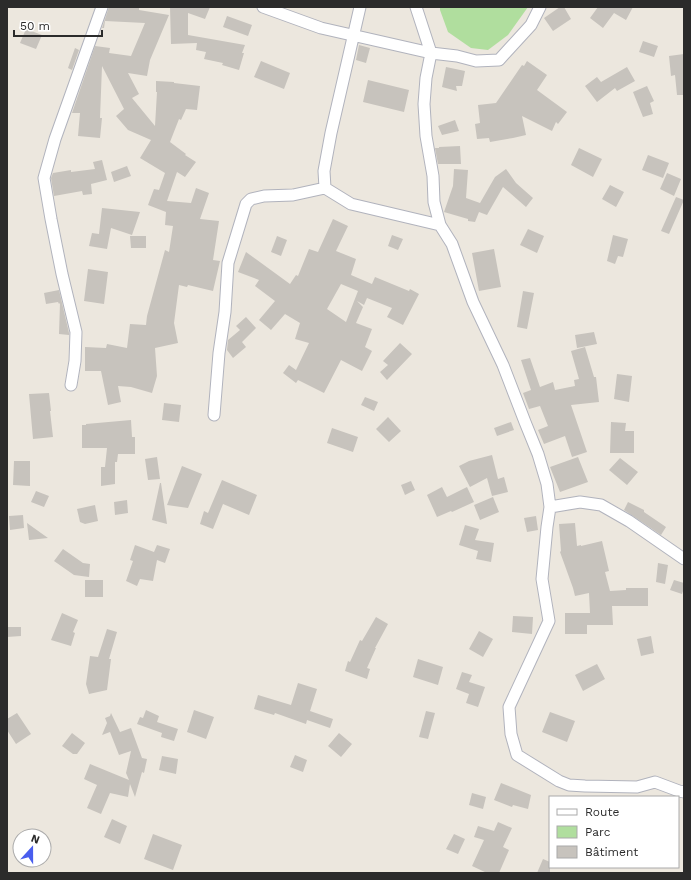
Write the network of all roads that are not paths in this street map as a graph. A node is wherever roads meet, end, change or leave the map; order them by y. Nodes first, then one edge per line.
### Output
1 (102, 7) edge
2 (263, 7) edge
3 (360, 7) edge
4 (416, 7) edge
5 (540, 7) edge
6 (353, 35) junction
7 (431, 53) junction
8 (325, 188) junction
9 (440, 225) junction
10 (71, 385) dead end
11 (214, 415) dead end
12 (550, 507) junction
13 (684, 559) edge
14 (684, 792) edge

1 - 10 street
2 - 6 street
3 - 6 street
4 - 7 street
5 - 7 street
6 - 7 street
6 - 8 street
7 - 9 street
8 - 9 street
8 - 11 street
9 - 12 street
12 - 13 street
12 - 14 street

